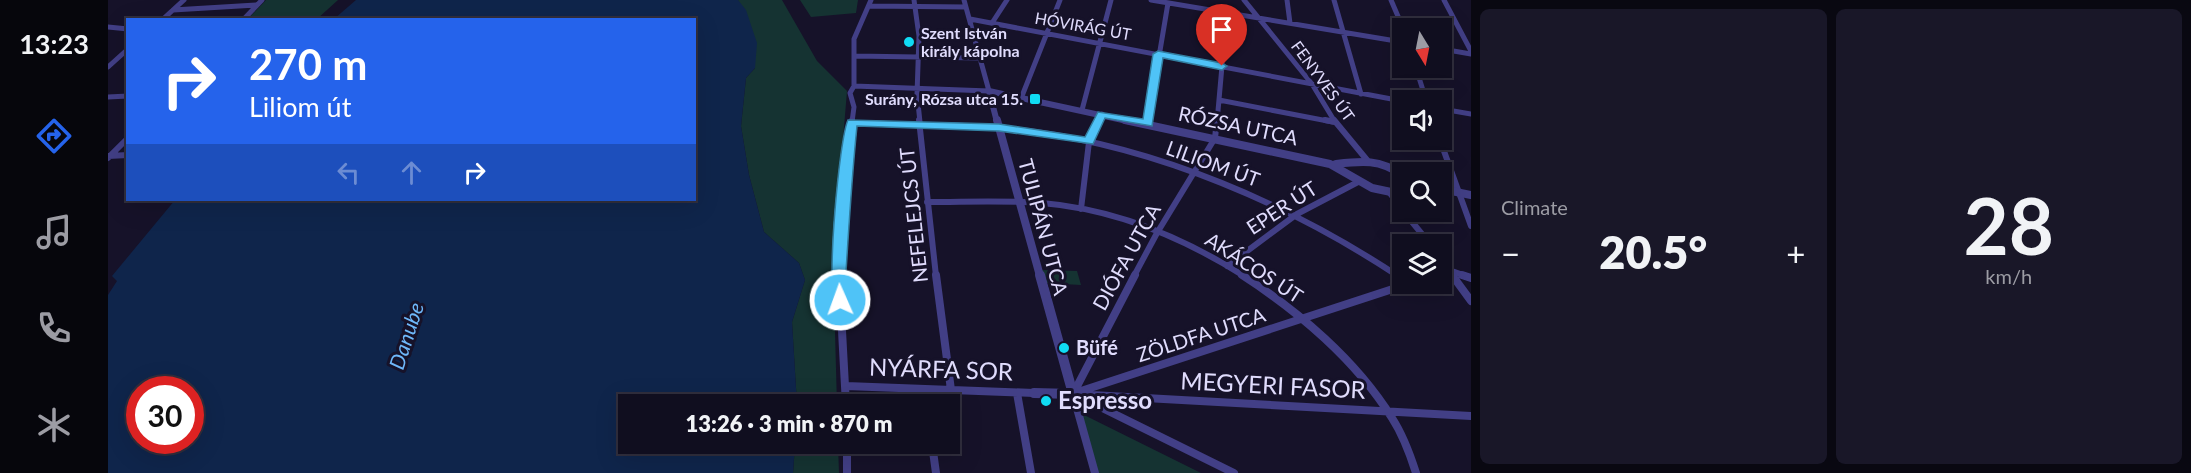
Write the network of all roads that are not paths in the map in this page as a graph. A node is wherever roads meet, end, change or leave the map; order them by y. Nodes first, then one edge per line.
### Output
1 (184, 0) edge
2 (262, 0) edge
3 (964, 0) edge
4 (1007, 0) edge
5 (1060, 0) edge
6 (1111, 0) edge
7 (1151, 0) edge
8 (1190, 0) edge
9 (1244, 0) edge
10 (1287, 0) edge
11 (1334, 0) edge
12 (1391, 0) edge
13 (1444, 0) edge
14 (870, 3) edge
15 (915, 3) edge
16 (1168, 3) junction
17 (256, 5) junction
18 (966, 7) junction
19 (1194, 7) junction
20 (172, 10) junction
21 (1222, 12) junction
22 (164, 18) edge
23 (245, 18) edge
24 (1258, 18) junction
25 (1399, 18) edge
26 (970, 20) junction
27 (992, 23) junction
28 (1290, 23) junction
29 (108, 27) edge
30 (126, 29) edge
31 (1342, 33) junction
32 (1047, 34) junction
33 (1392, 40) edge
34 (1100, 43) junction
35 (1452, 50) edge
36 (126, 52) edge
37 (1471, 52) edge
38 (1158, 54) junction
39 (855, 56) junction
40 (916, 57) junction
41 (980, 58) junction
42 (1222, 66) junction
43 (108, 67) edge
44 (1312, 84) junction
45 (854, 86) junction
46 (916, 90) junction
47 (989, 91) junction
48 (1361, 94) junction
49 (126, 96) edge
50 (1022, 96) junction
51 (108, 97) edge
52 (1392, 99) edge
53 (1219, 100) junction
54 (1082, 110) junction
55 (1452, 111) edge
56 (1102, 114) junction
57 (1471, 114) edge
58 (1335, 122) junction
59 (852, 123) junction
60 (1148, 124) junction
61 (921, 126) junction
62 (999, 128) junction
63 (1215, 138) junction
64 (126, 140) edge
65 (1089, 142) junction
66 (1443, 150) edge
67 (126, 155) edge
68 (109, 157) edge
69 (1367, 160) junction
70 (1346, 166) junction
71 (1392, 168) edge
72 (1195, 172) junction
73 (1358, 182) junction
74 (1452, 191) edge
75 (1389, 192) junction
76 (1392, 192) edge
77 (1458, 192) junction
78 (1471, 195) edge
79 (1392, 196) edge
80 (927, 202) junction
81 (1020, 203) junction
82 (1082, 209) junction
83 (1296, 214) junction
84 (1413, 222) edge
85 (1471, 226) edge
86 (1157, 233) junction
87 (1422, 234) edge
88 (1227, 266) junction
89 (1392, 272) edge
90 (1452, 273) edge
91 (1471, 278) edge
92 (1452, 279) edge
93 (1392, 289) edge
94 (1471, 301) edge
95 (1301, 319) junction
96 (846, 386) junction
97 (924, 389) junction
98 (951, 390) junction
99 (1017, 393) junction
100 (1034, 393) joint
101 (846, 394) edge
102 (925, 394) edge
103 (1073, 394) junction
104 (1389, 412) junction
105 (1471, 416) edge
106 (847, 454) edge
107 (933, 454) edge
108 (847, 473) edge
109 (936, 473) edge
110 (1031, 473) edge
111 (1095, 473) edge
112 (1234, 473) edge
113 (1416, 473) edge

1 - 20 street
2 - 17 street
3 - 18 street, TULIPÁN UTCA
4 - 27 street
5 - 32 street
6 - 34 street
7 - 16 street
8 - 19 street
9 - 24 street, FENYVES ÚT
10 - 28 street
11 - 31 street
12 - 25 street
13 - 37 street
14 - 15 street
14 - 39 street
15 - 18 street
15 - 40 street, NEFELEJCS ÚT
16 - 19 street
16 - 38 street
17 - 20 street
17 - 23 street
18 - 26 street, TULIPÁN UTCA
19 - 21 street
20 - 22 street
21 - 24 street
21 - 42 street
24 - 28 street
24 - 44 street, FENYVES ÚT
26 - 27 street, HÓVIRÁG ÚT
26 - 41 street, TULIPÁN UTCA
27 - 32 street, HÓVIRÁG ÚT
28 - 31 street
29 - 30 street
31 - 33 street
31 - 48 street
32 - 34 street, HÓVIRÁG ÚT
32 - 50 street
34 - 38 street, HÓVIRÁG ÚT
34 - 54 street
35 - 37 street
36 - 43 street
38 - 42 street, HÓVIRÁG ÚT
38 - 60 street
39 - 40 street
39 - 45 street
40 - 41 street
40 - 46 street, NEFELEJCS ÚT
41 - 47 street, TULIPÁN UTCA
42 - 44 street, HÓVIRÁG ÚT
42 - 53 street
44 - 48 street, HÓVIRÁG ÚT
44 - 58 street, FENYVES ÚT
45 - 46 street, RÓZSA UTCA
45 - 59 street
46 - 47 street, RÓZSA UTCA
46 - 61 street, NEFELEJCS ÚT
47 - 50 street, RÓZSA UTCA
47 - 62 street, TULIPÁN UTCA
48 - 52 street, HÓVIRÁG ÚT
49 - 51 street
50 - 54 street, RÓZSA UTCA
53 - 58 street
53 - 63 street
54 - 56 street, RÓZSA UTCA
55 - 57 street
56 - 60 street, RÓZSA UTCA
56 - 65 street
58 - 69 street, FENYVES ÚT
59 - 61 street, LILIOM ÚT
59 - 96 street
60 - 63 street, RÓZSA UTCA
61 - 62 street, LILIOM ÚT
61 - 80 street, NEFELEJCS ÚT
62 - 65 street, LILIOM ÚT
62 - 81 street, TULIPÁN UTCA
63 - 70 street, RÓZSA UTCA
63 - 72 street, DIÓFA UTCA
64 - 68 street
65 - 72 street, LILIOM ÚT
65 - 82 street
66 - 77 street
67 - 68 street
69 - 70 street
69 - 71 street
70 - 73 street
72 - 83 street, LILIOM ÚT
72 - 86 street, DIÓFA UTCA
73 - 75 street
73 - 83 street, EPER ÚT
74 - 77 street
75 - 76 street
75 - 79 street
77 - 78 street
77 - 85 street
80 - 81 street, AKÁCOS ÚT
80 - 98 street, NEFELEJCS ÚT
81 - 82 street, AKÁCOS ÚT
81 - 103 street, TULIPÁN UTCA
82 - 86 street, AKÁCOS ÚT
83 - 88 street, EPER ÚT
83 - 89 street, LILIOM ÚT
84 - 87 street
86 - 88 street, AKÁCOS ÚT
86 - 103 street, DIÓFA UTCA
88 - 95 street, AKÁCOS ÚT
90 - 91 street
92 - 94 street
93 - 95 street, ZÖLDFA UTCA
95 - 103 street, ZÖLDFA UTCA
95 - 104 street, AKÁCOS ÚT
96 - 97 street, NYÁRFA SOR
96 - 101 street
97 - 98 street, NYÁRFA SOR
97 - 102 street
98 - 99 street, NYÁRFA SOR
99 - 100 street, NYÁRFA SOR
99 - 110 street
100 - 103 street
103 - 104 street, MEGYERI FASOR
103 - 111 street
103 - 112 street
104 - 105 street, MEGYERI FASOR
104 - 113 street, AKÁCOS ÚT
106 - 108 street
107 - 109 street

